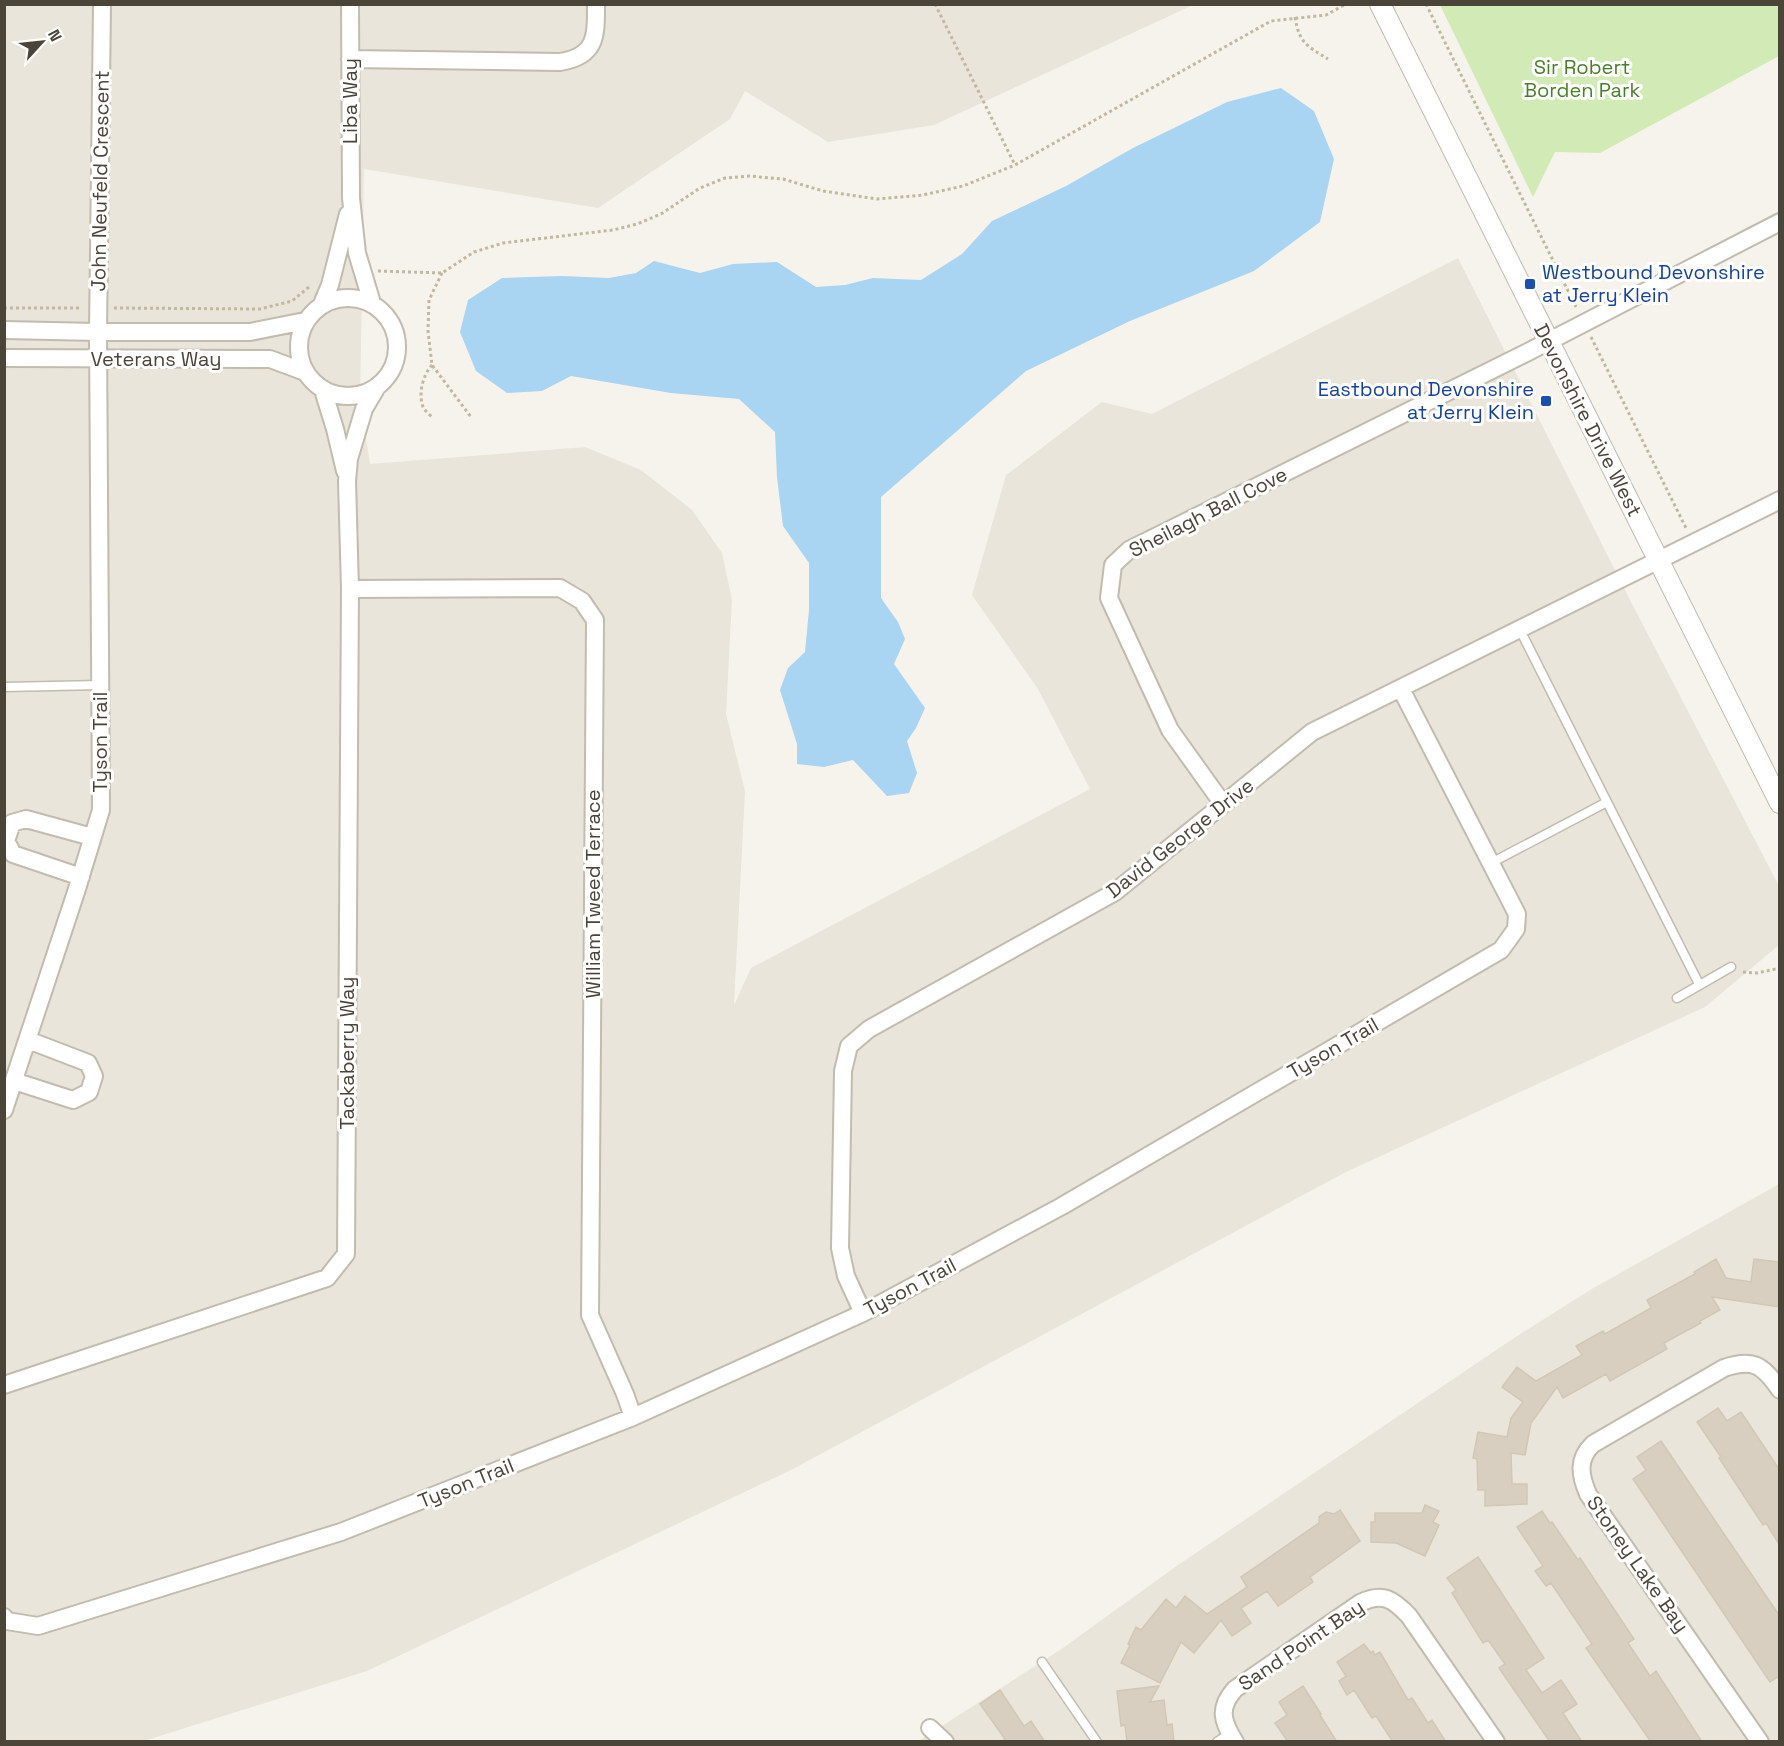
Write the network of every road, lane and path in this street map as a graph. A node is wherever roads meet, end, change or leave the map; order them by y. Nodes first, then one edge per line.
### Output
1 (102, 4) edge
2 (350, 4) edge
3 (596, 4) edge
4 (935, 4) edge
5 (1346, 4) edge
6 (1380, 4) edge
7 (1426, 4) edge
8 (1295, 17) junction
9 (350, 59) junction
10 (1328, 59) dead end
11 (1015, 165) junction
12 (351, 198) junction
13 (1779, 222) edge
14 (362, 270) junction
15 (442, 273) junction
16 (309, 287) dead end
17 (372, 303) junction
18 (322, 304) junction
19 (4, 308) edge
20 (98, 308) junction
21 (305, 321) junction
22 (1584, 323) junction
23 (4, 330) edge
24 (98, 332) junction
25 (1547, 342) junction
26 (4, 358) edge
27 (98, 358) junction
28 (432, 365) junction
29 (305, 372) junction
30 (377, 387) junction
31 (323, 390) junction
32 (471, 417) dead end
33 (433, 418) dead end
34 (347, 481) junction
35 (1779, 500) edge
36 (1693, 543) junction
37 (1659, 560) junction
38 (350, 589) junction
39 (1520, 630) junction
40 (100, 685) junction
41 (4, 687) edge
42 (1401, 689) junction
43 (1607, 802) junction
44 (1779, 803) edge
45 (1224, 804) junction
46 (92, 837) junction
47 (1491, 863) junction
48 (81, 877) junction
49 (1731, 967) joint
50 (1779, 968) edge
51 (1699, 984) junction
52 (1677, 998) dead end
53 (28, 1040) junction
54 (14, 1081) junction
55 (4, 1110) edge
56 (863, 1313) junction
57 (1776, 1379) edge
58 (4, 1385) edge
59 (633, 1417) junction
60 (4, 1617) edge
61 (1042, 1662) dead end
62 (1227, 1739) edge
63 (932, 1742) edge
64 (945, 1742) edge
65 (1097, 1742) edge
66 (1496, 1742) edge
67 (1760, 1742) edge

1 - 20 street, John Neufeld Crescent
2 - 9 street, Liba Way
3 - 9 street
4 - 11 path
5 - 8 path
6 - 25 street, Devonshire Drive West
7 - 22 path
8 - 10 path
8 - 11 path
9 - 12 street, Liba Way
11 - 15 path
12 - 14 street, Liba Way
12 - 18 street, Liba Way
13 - 22 street, Sheilagh Ball Cove
14 - 15 path
14 - 17 street, Liba Way
15 - 28 path
16 - 20 path
17 - 18 street
17 - 30 street
18 - 21 street
19 - 20 path
20 - 24 street, John Neufeld Crescent
21 - 24 street, Veterans Way
21 - 29 street
22 - 25 street, Sheilagh Ball Cove
22 - 36 path
23 - 24 street, Veterans Way
24 - 27 street, John Neufeld Crescent
25 - 37 street, Devonshire Drive West
25 - 45 street, Sheilagh Ball Cove
26 - 27 street, Veterans Way
27 - 29 street, Veterans Way
27 - 40 street, Tyson Trail
28 - 32 path
28 - 33 path
29 - 31 street
30 - 31 street
30 - 34 street
31 - 34 street
34 - 38 street, Tackaberry Way
35 - 36 street, David George Drive
36 - 37 street, David George Drive
37 - 39 street, David George Drive
37 - 44 street, Devonshire Drive West
38 - 58 street, Tackaberry Way
38 - 59 street, William Tweed Terrace
39 - 42 street, David George Drive
39 - 43 lane
40 - 41 lane
40 - 46 street, Tyson Trail
42 - 45 street, David George Drive
42 - 47 street, Tyson Trail
43 - 47 lane
43 - 51 lane
45 - 56 street, David George Drive
46 - 48 street, Tyson Trail
46 - 48 street
47 - 56 street, Tyson Trail
48 - 53 street, Tyson Trail
49 - 50 path
49 - 51 lane
51 - 52 lane
53 - 54 street, Tyson Trail
53 - 54 street
54 - 55 street, Tyson Trail
56 - 59 street, Tyson Trail
57 - 67 street, Stoney Lake Bay
59 - 60 street, Tyson Trail
61 - 65 lane
62 - 66 street, Sand Point Bay
63 - 64 street

